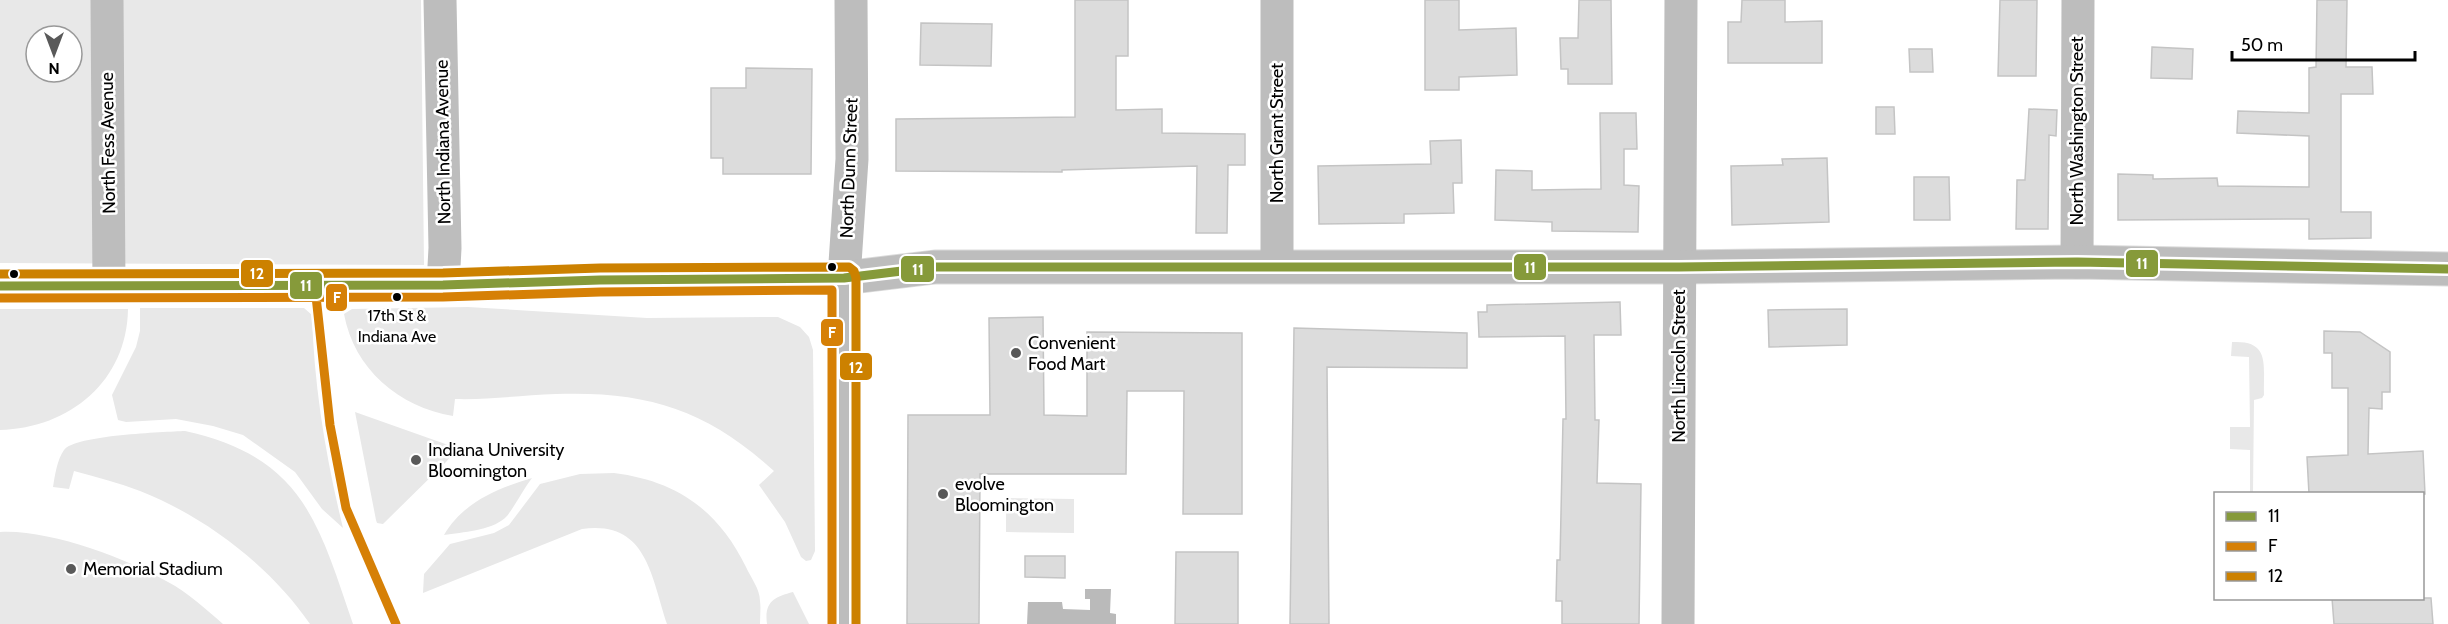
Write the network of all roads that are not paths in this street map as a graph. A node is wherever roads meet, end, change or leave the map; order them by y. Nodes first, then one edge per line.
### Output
1 (107, 0) edge
2 (440, 0) edge
3 (851, 0) edge
4 (1277, 0) edge
5 (1681, 0) edge
6 (2078, 0) edge
7 (2077, 262) junction
8 (1277, 266) junction
9 (1679, 267) junction
10 (2448, 268) edge
11 (844, 278) junction
12 (443, 285) junction
13 (0, 286) edge
14 (109, 286) junction
15 (844, 624) edge
16 (1678, 624) edge

1 - 14 main road, North Fess Avenue
2 - 12 main road, North Indiana Avenue
3 - 11 main road, North Dunn Street
4 - 8 main road, North Grant Street
5 - 9 main road, North Lincoln Street
6 - 7 main road, North Washington Street
7 - 9 main road
7 - 10 main road
8 - 9 main road
8 - 11 main road
9 - 16 main road, North Lincoln Street
11 - 12 main road
11 - 15 main road, North Dunn Street
12 - 14 main road
13 - 14 main road

